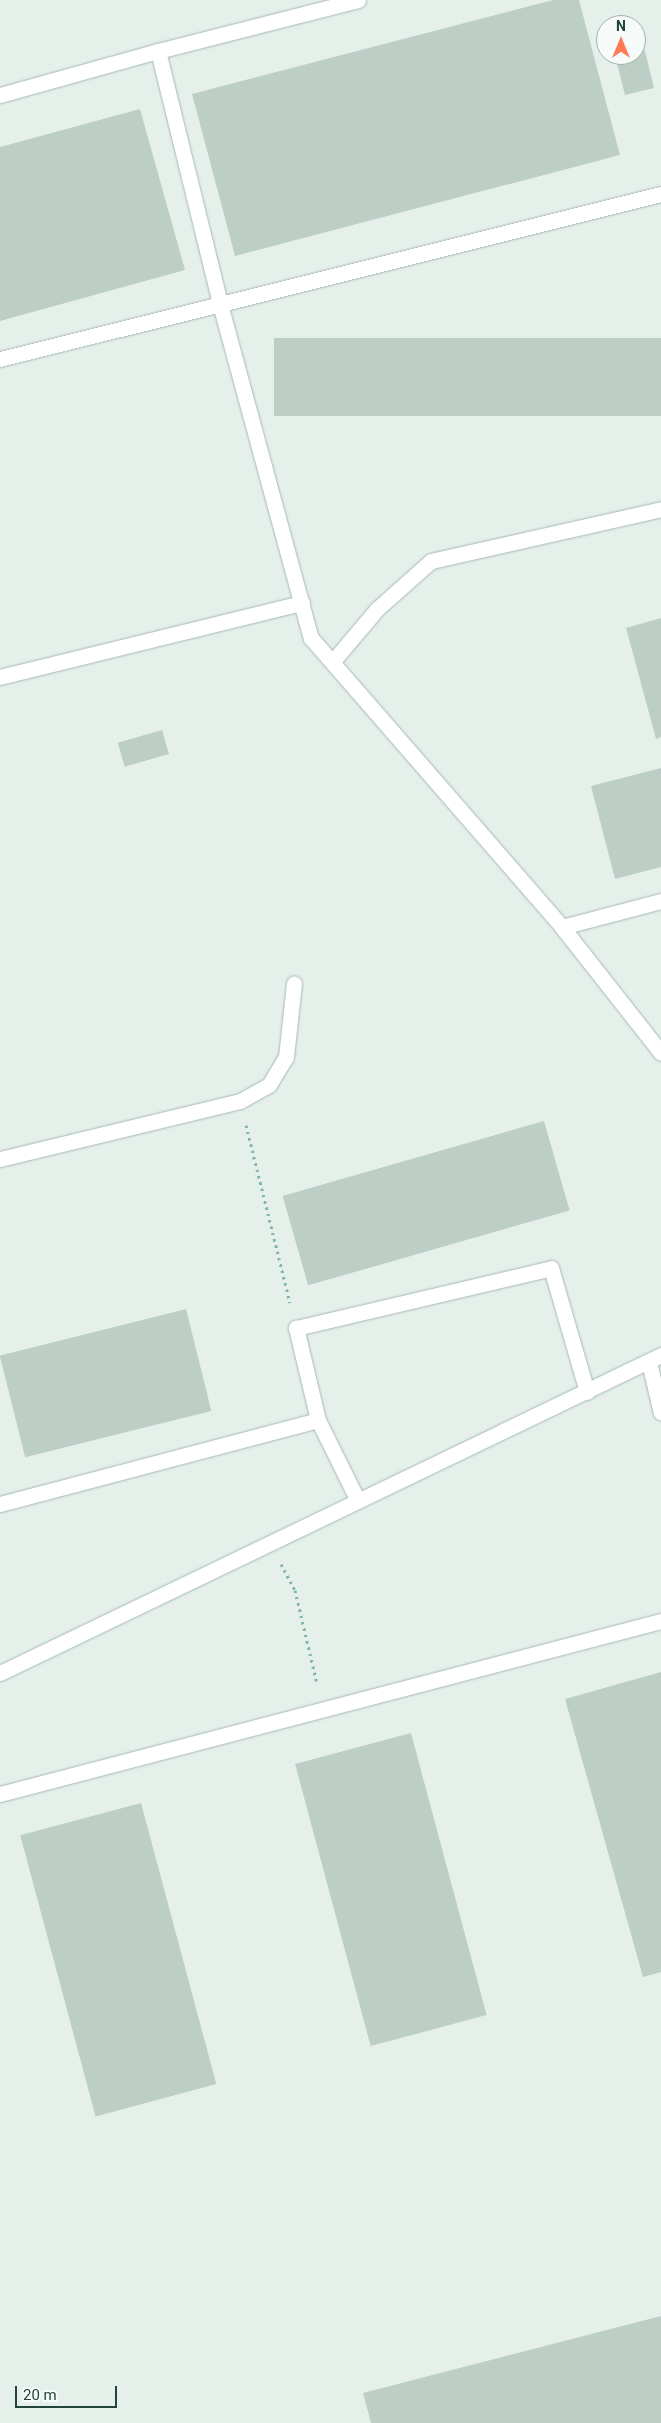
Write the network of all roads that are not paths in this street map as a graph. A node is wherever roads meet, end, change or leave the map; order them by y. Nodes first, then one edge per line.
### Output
1 (358, 0) edge
2 (158, 51) junction
3 (0, 94) edge
4 (661, 194) edge
5 (220, 304) junction
6 (0, 359) edge
7 (661, 509) edge
8 (302, 603) junction
9 (333, 661) junction
10 (0, 677) edge
11 (661, 901) edge
12 (562, 927) junction
13 (294, 983) dead end
14 (661, 1052) edge
15 (0, 1159) edge
16 (655, 1358) edge
17 (587, 1392) junction
18 (661, 1413) edge
19 (318, 1420) junction
20 (358, 1502) junction
21 (0, 1504) edge
22 (661, 1621) edge
23 (0, 1672) edge
24 (0, 1794) edge

1 - 2 lane
2 - 3 lane
2 - 5 lane
4 - 5 lane
5 - 6 lane
5 - 8 lane
7 - 9 lane
8 - 9 lane
8 - 10 lane
9 - 12 lane
11 - 12 lane
12 - 14 lane
13 - 15 lane
16 - 17 lane
16 - 18 lane
17 - 19 lane
17 - 20 lane
19 - 20 lane
19 - 21 lane
20 - 23 lane
22 - 24 lane

